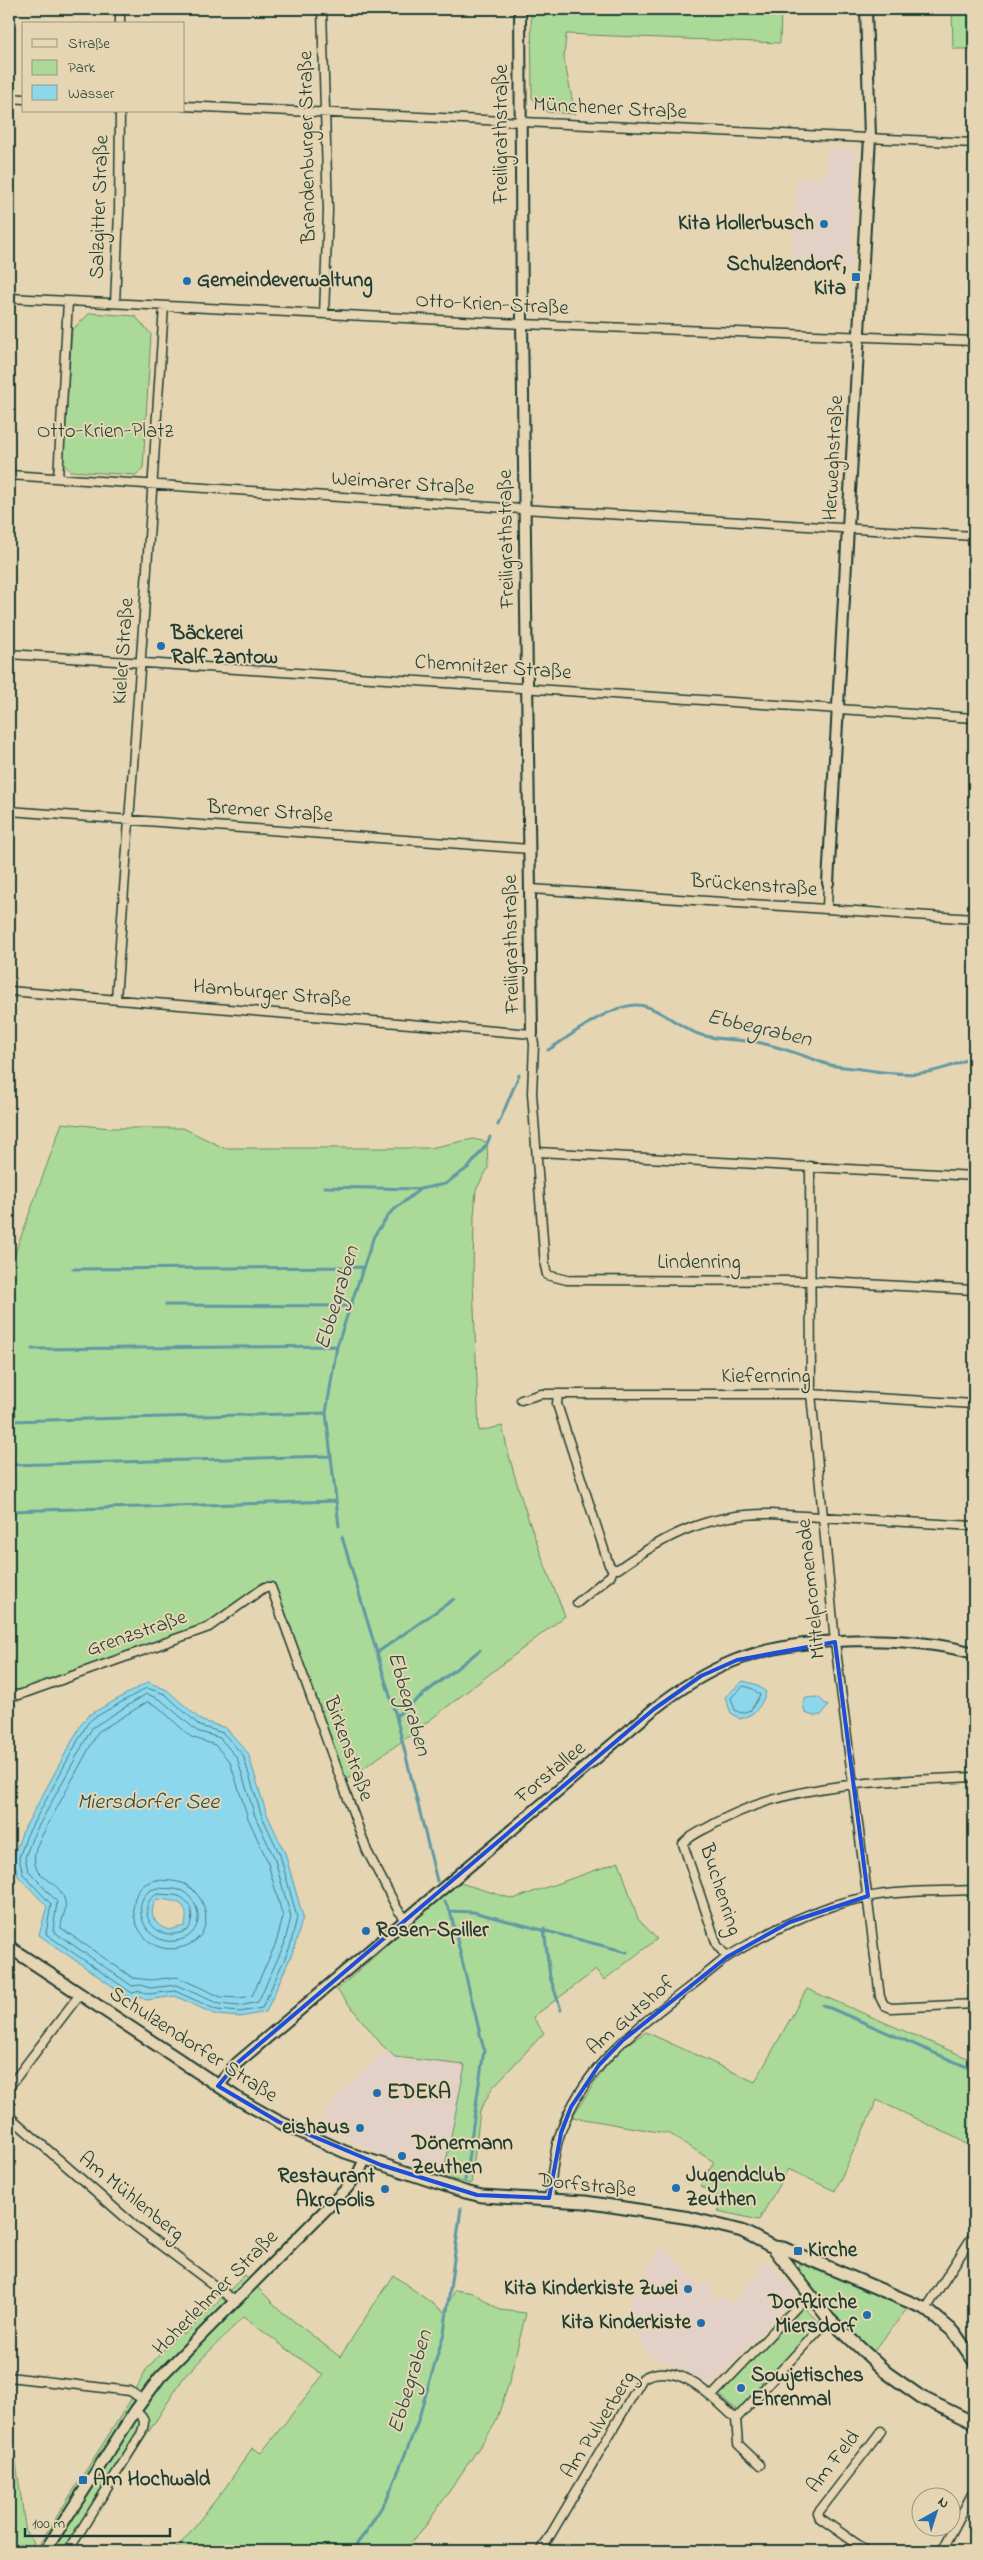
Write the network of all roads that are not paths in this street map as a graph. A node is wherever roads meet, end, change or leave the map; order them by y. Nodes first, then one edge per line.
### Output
1 (120, 9) edge
2 (322, 9) edge
3 (520, 9) edge
4 (866, 9) edge
5 (120, 22) edge
6 (9, 98) edge
7 (22, 99) edge
8 (185, 106) edge
9 (120, 112) edge
10 (324, 113) junction
11 (521, 122) junction
12 (870, 137) junction
13 (974, 143) edge
14 (9, 298) edge
15 (68, 301) junction
16 (115, 303) junction
17 (164, 306) junction
18 (324, 314) junction
19 (522, 324) junction
20 (859, 336) junction
21 (974, 341) edge
22 (9, 475) edge
23 (58, 478) junction
24 (152, 486) junction
25 (525, 509) junction
26 (849, 527) junction
27 (974, 536) edge
28 (9, 654) edge
29 (141, 663) junction
30 (527, 687) junction
31 (839, 708) junction
32 (974, 718) edge
33 (9, 811) edge
34 (129, 820) junction
35 (530, 849) junction
36 (828, 883) joint
37 (531, 890) junction
38 (826, 908) junction
39 (974, 919) edge
40 (9, 992) edge
41 (116, 999) junction
42 (532, 1034) junction
43 (533, 1068) joint
44 (538, 1152) junction
45 (810, 1166) junction
46 (974, 1176) edge
47 (810, 1281) junction
48 (974, 1290) edge
49 (558, 1394) junction
50 (812, 1394) junction
51 (521, 1400) dead end
52 (974, 1404) edge
53 (822, 1517) junction
54 (974, 1526) edge
55 (613, 1570) junction
56 (268, 1586) joint
57 (577, 1603) dead end
58 (835, 1642) junction
59 (974, 1653) edge
60 (9, 1694) edge
61 (974, 1777) edge
62 (853, 1784) junction
63 (974, 1890) edge
64 (868, 1896) junction
65 (406, 1920) junction
66 (9, 1947) edge
67 (726, 1957) junction
68 (80, 1994) junction
69 (974, 2004) edge
70 (218, 2086) junction
71 (9, 2087) edge
72 (9, 2116) edge
73 (365, 2160) junction
74 (549, 2198) junction
75 (974, 2234) edge
76 (773, 2247) junction
77 (809, 2294) junction
78 (235, 2301) junction
79 (926, 2309) junction
80 (829, 2319) junction
81 (974, 2361) edge
82 (9, 2377) edge
83 (711, 2397) junction
84 (143, 2400) junction
85 (135, 2411) junction
86 (736, 2419) junction
87 (974, 2422) edge
88 (881, 2431) dead end
89 (760, 2465) dead end
90 (972, 2494) dead end
91 (45, 2551) edge
92 (68, 2551) edge
93 (541, 2551) edge
94 (867, 2551) edge
95 (942, 2551) edge

1 - 5 street
2 - 10 street, Brandenburger Straße
3 - 11 street, Freiligrathstraße
4 - 12 street, Herweghstraße
6 - 7 street
8 - 10 street, Münchener Straße
9 - 16 street, Salzgitter Straße
10 - 11 street, Münchener Straße
10 - 18 street, Brandenburger Straße
11 - 12 street, Münchener Straße
11 - 19 street, Freiligrathstraße
12 - 13 street, Münchener Straße
12 - 20 street, Herweghstraße
14 - 15 street, Otto-Krien-Straße
15 - 16 street, Otto-Krien-Straße
15 - 23 street
16 - 17 street, Otto-Krien-Straße
17 - 18 street, Otto-Krien-Straße
17 - 24 street, Kieler Straße
18 - 19 street, Otto-Krien-Straße
19 - 20 street, Otto-Krien-Straße
19 - 25 street, Freiligrathstraße
20 - 21 street, Otto-Krien-Straße
20 - 26 street, Herweghstraße
22 - 23 street, Weimarer Straße
23 - 24 street, Weimarer Straße
24 - 25 street, Weimarer Straße
24 - 29 street, Kieler Straße
25 - 26 street, Weimarer Straße
25 - 30 street, Freiligrathstraße
26 - 27 street, Weimarer Straße
26 - 31 street, Herweghstraße
28 - 29 street, Chemnitzer Straße
29 - 30 street, Chemnitzer Straße
29 - 34 street, Kieler Straße
30 - 31 street, Chemnitzer Straße
30 - 35 street, Freiligrathstraße
31 - 32 street, Chemnitzer Straße
31 - 36 street, Herweghstraße
33 - 34 street, Bremer Straße
34 - 35 street, Bremer Straße
34 - 41 street, Kieler Straße
35 - 37 street, Freiligrathstraße
36 - 38 street, Herweghstraße
37 - 38 street, Brückenstraße
37 - 42 street, Freiligrathstraße
38 - 39 street, Brückenstraße
40 - 41 street, Hamburger Straße
41 - 42 street, Hamburger Straße
42 - 43 street, Freiligrathstraße
43 - 44 street, Lindenring
44 - 45 street
44 - 47 street, Lindenring
45 - 46 street
45 - 47 street, Mittelpromenade
47 - 48 street, Lindenring
47 - 50 street, Mittelpromenade
49 - 50 street, Kiefernring
49 - 51 street, Kiefernring
49 - 55 street
50 - 52 street, Kiefernring
50 - 53 street, Mittelpromenade
53 - 54 street
53 - 55 street
53 - 58 street, Mittelpromenade
55 - 57 street
56 - 60 street, Grenzstraße
56 - 65 street, Birkenstraße
58 - 59 street, Forstallee
58 - 62 street, Mittelpromenade
58 - 65 street, Forstallee
61 - 62 street, Buchenring
62 - 64 street, Mittelpromenade
62 - 67 street, Buchenring
63 - 64 street, Buchenring
64 - 67 street, Buchenring
64 - 69 street, Mittelpromenade
65 - 70 street, Forstallee
66 - 68 main road, Schulzendorfer Straße
67 - 74 street, Am Gutshof
68 - 70 main road, Schulzendorfer Straße
68 - 71 street
70 - 73 main road, Schulzendorfer Straße
72 - 78 street, Am Mühlenberg
73 - 74 main road, Dorfstraße
73 - 78 street, Hoherlehmer Straße
74 - 76 main road, Dorfstraße
75 - 79 street
76 - 77 main road, Dorfstraße
76 - 79 main road, Dorfstraße
77 - 80 main road, Dorfstraße
77 - 83 street
78 - 84 street, Hoherlehmer Straße
79 - 81 main road, Dorfstraße
80 - 86 street
80 - 87 main road, Dorfstraße
82 - 84 street
83 - 86 street, Am Pulverberg
83 - 93 street, Am Pulverberg
84 - 85 street, Hoherlehmer Straße
85 - 91 street, Hoherlehmer Straße
85 - 92 street
86 - 89 street
88 - 94 street, Am Feld
90 - 95 street

